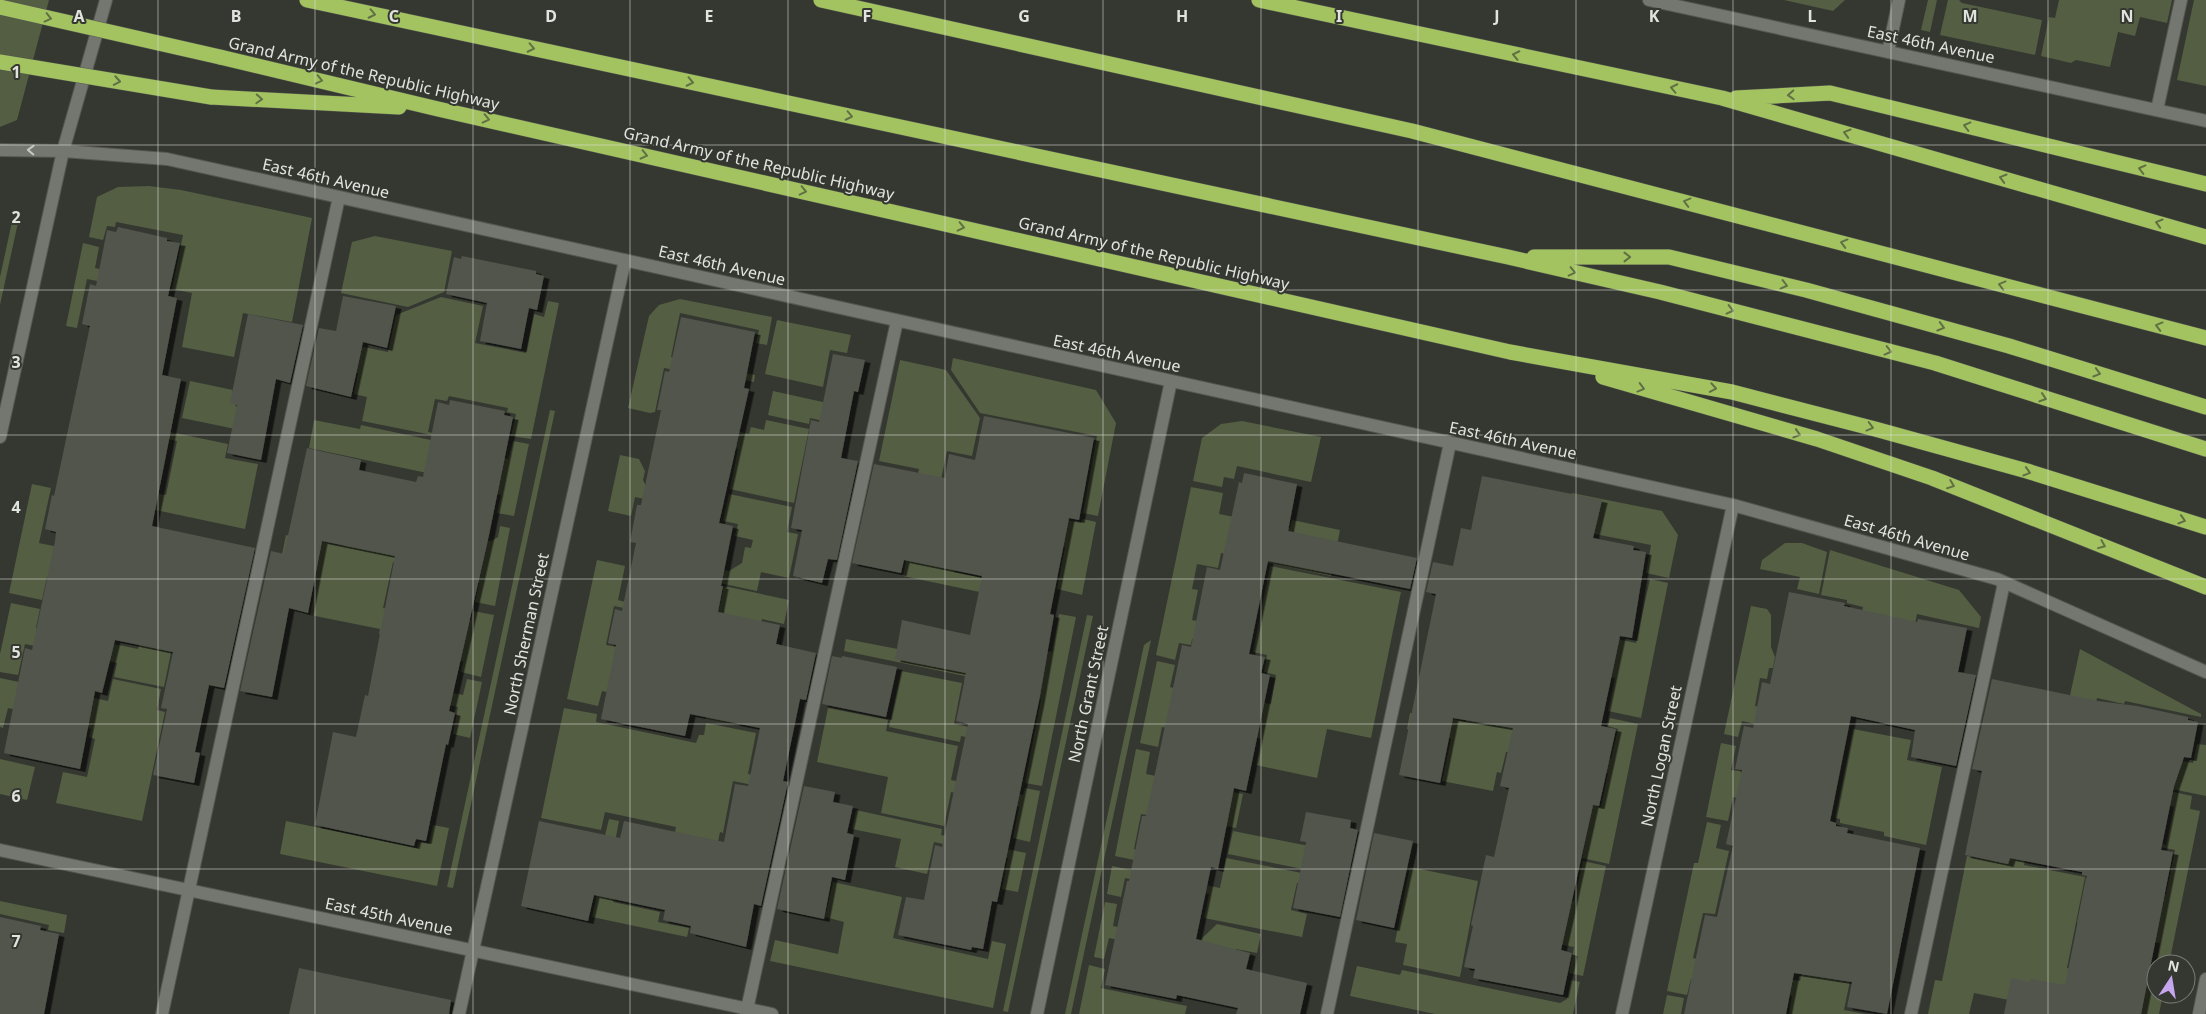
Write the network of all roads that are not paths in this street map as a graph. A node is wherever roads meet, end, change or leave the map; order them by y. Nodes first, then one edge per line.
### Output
1 (106, 0) edge
2 (307, 0) edge
3 (821, 0) edge
4 (1259, 0) edge
5 (1649, 0) edge
6 (1899, 0) edge
7 (2181, 0) edge
8 (0, 7) edge
9 (1888, 52) junction
10 (0, 62) edge
11 (1722, 98) junction
12 (438, 109) junction
13 (2158, 110) junction
14 (2206, 121) edge
15 (0, 150) edge
16 (63, 151) junction
17 (2206, 184) edge
18 (339, 197) junction
19 (2206, 237) edge
20 (1508, 257) junction
21 (625, 260) junction
22 (897, 321) junction
23 (2206, 338) edge
24 (1510, 352) junction
25 (1171, 381) junction
26 (2206, 407) edge
27 (0, 437) edge
28 (1450, 443) junction
29 (2206, 449) edge
30 (1733, 505) junction
31 (2206, 527) edge
32 (2004, 582) junction
33 (2206, 587) edge
34 (2206, 672) edge
35 (0, 850) edge
36 (189, 890) junction
37 (473, 950) junction
38 (2206, 979) edge
39 (747, 1011) edge
40 (162, 1014) edge
41 (459, 1014) edge
42 (772, 1014) edge
43 (1037, 1014) edge
44 (1327, 1014) edge
45 (1622, 1014) edge
46 (1911, 1014) edge
47 (2198, 1014) edge

1 - 16 street
2 -> 20 highway
23 -> 3 highway
11 -> 4 highway
5 - 9 street, East 46th Avenue
6 - 9 street
7 - 13 street
8 -> 12 highway, Grand Army of the Republic Highway, bridge
9 - 13 street, East 46th Avenue
10 -> 12 highway, bridge
17 -> 11 highway
19 -> 11 highway
12 -> 24 highway, Grand Army of the Republic Highway
13 - 14 street, East 46th Avenue
16 -> 15 street, East 46th Avenue
16 - 18 street, East 46th Avenue
16 - 27 street
18 - 21 street, East 46th Avenue
18 - 36 street
20 -> 26 highway
20 -> 29 highway
21 - 22 street, East 46th Avenue
21 - 37 street, North Sherman Street
22 - 25 street, East 46th Avenue
22 - 39 street
24 -> 31 highway
24 -> 33 highway
25 - 28 street, East 46th Avenue
25 - 43 street, North Grant Street
28 - 30 street, East 46th Avenue
28 - 44 street
30 - 32 street, East 46th Avenue
30 - 45 street, North Logan Street
32 - 34 street, East 46th Avenue
32 - 46 street
35 - 36 street, East 45th Avenue
36 - 37 street, East 45th Avenue
36 - 40 street
37 - 39 street, East 45th Avenue
37 - 41 street, North Sherman Street
38 - 47 street
39 - 42 street, East 45th Avenue

